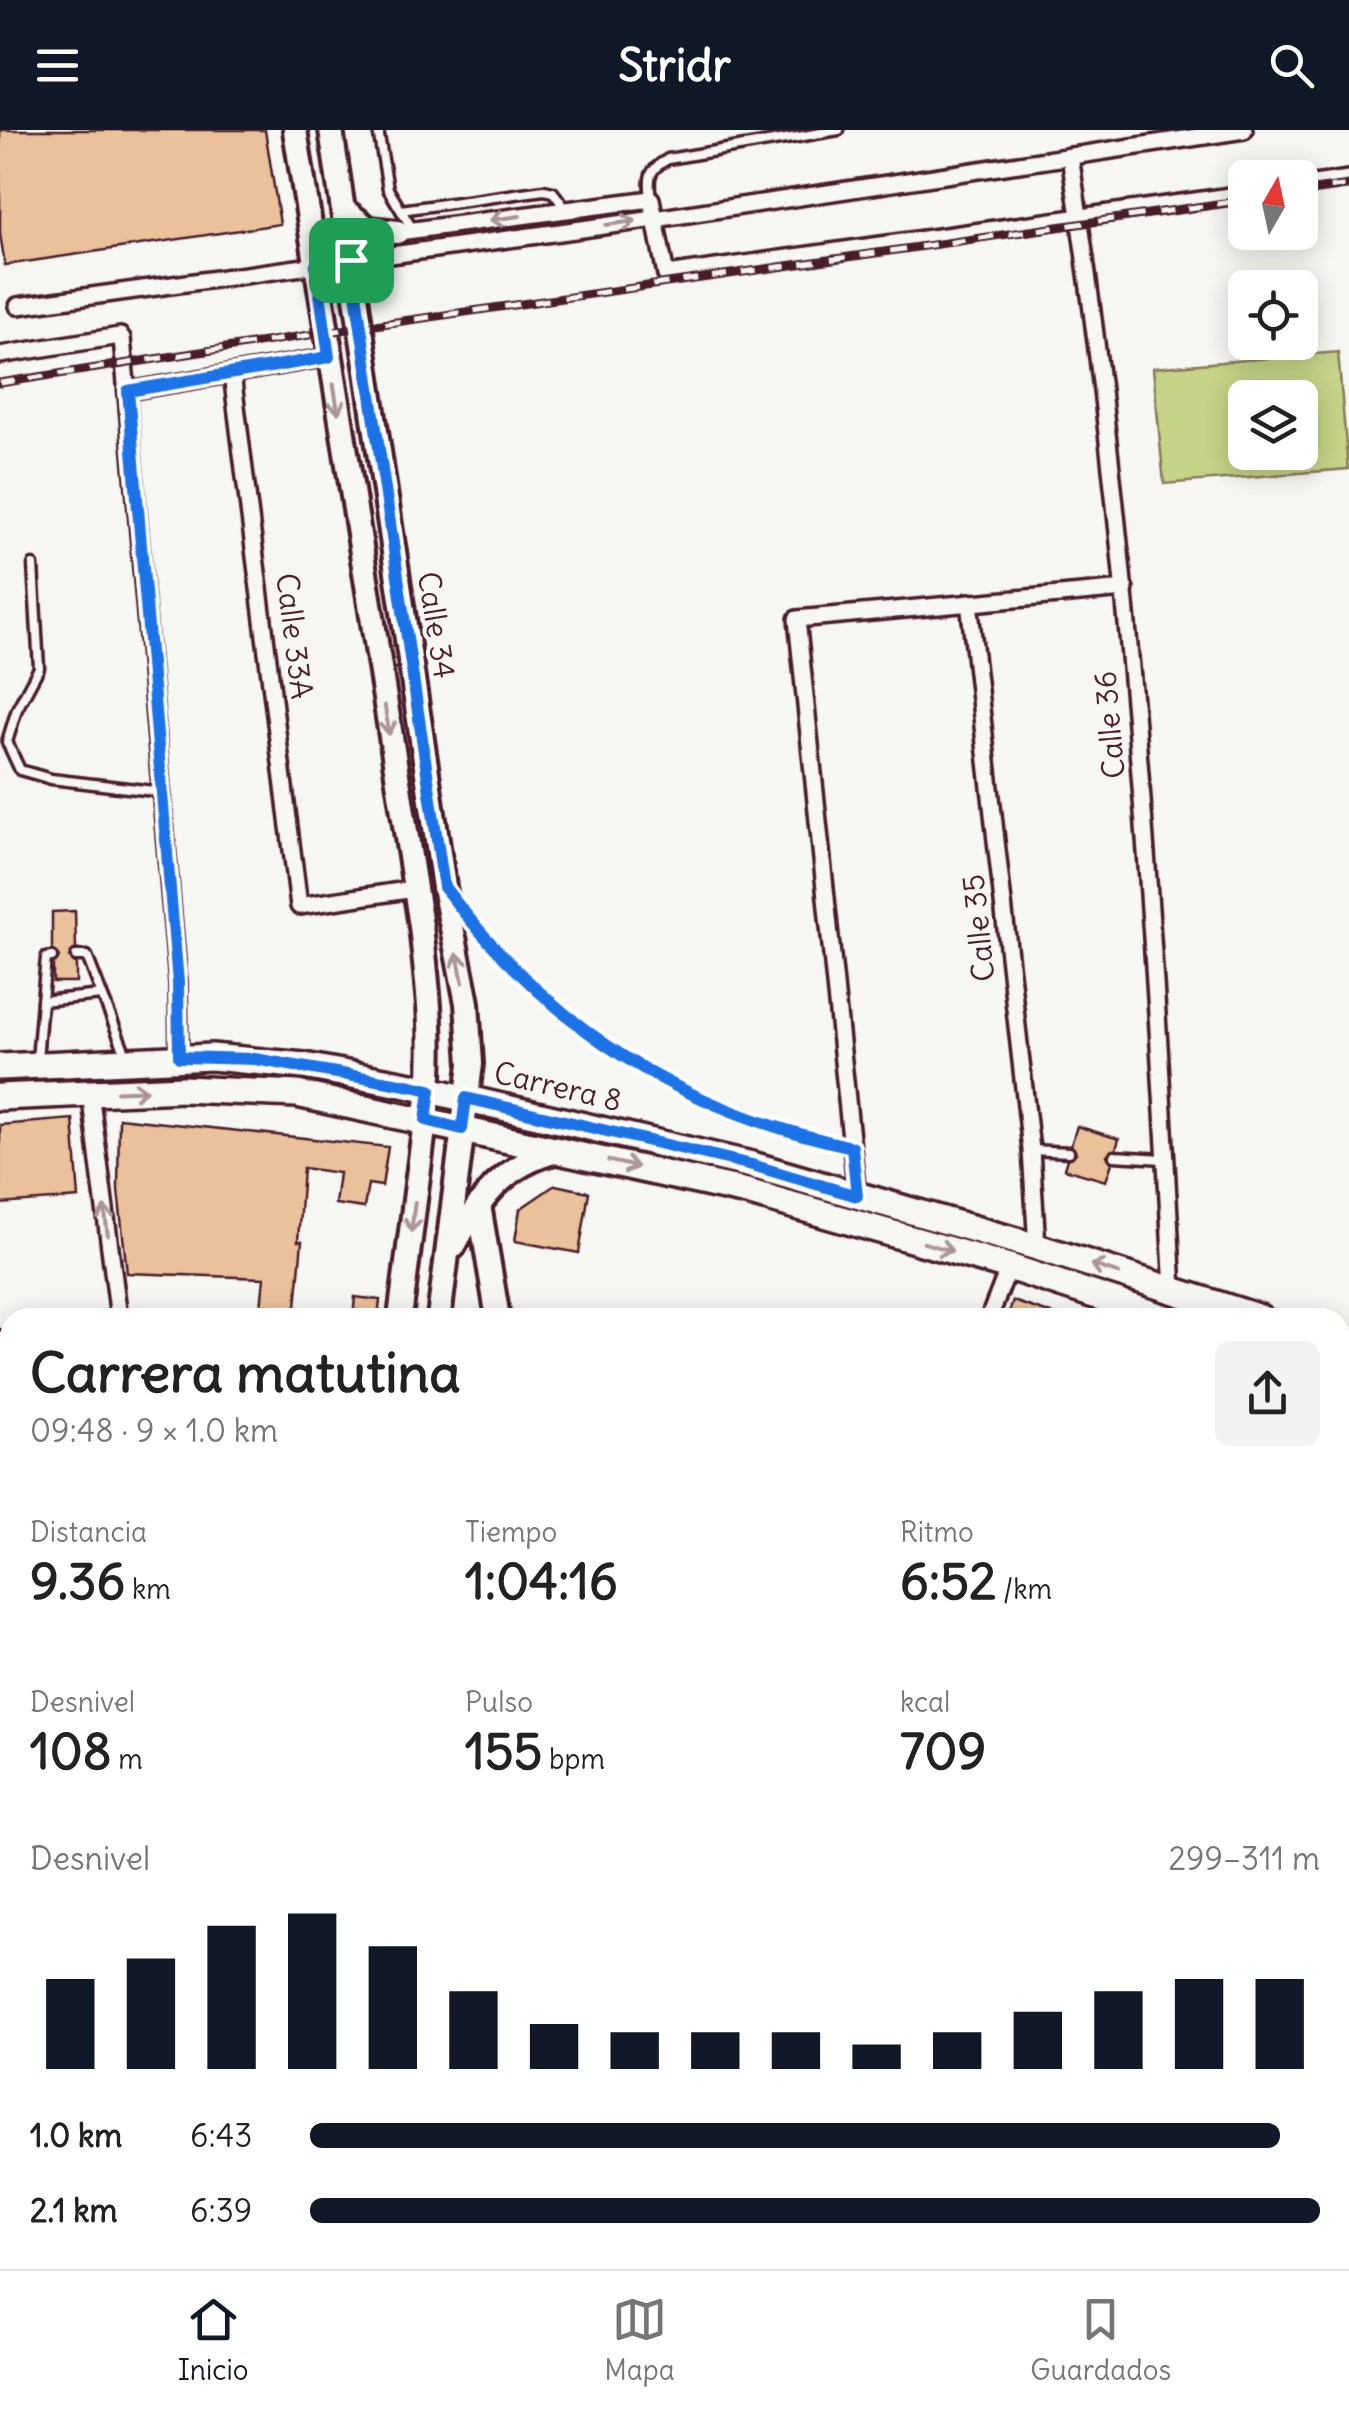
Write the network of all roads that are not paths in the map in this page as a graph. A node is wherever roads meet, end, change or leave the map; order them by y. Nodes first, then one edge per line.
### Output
1 (296, 130) edge
2 (331, 130) edge
3 (378, 130) edge
4 (839, 130) edge
5 (1244, 130) edge
6 (1131, 138) edge
7 (1070, 156) junction
8 (1349, 180) edge
9 (1318, 184) edge
10 (1228, 196) edge
11 (651, 199) junction
12 (344, 210) junction
13 (566, 210) junction
14 (1080, 218) junction
15 (655, 219) junction
16 (404, 224) junction
17 (350, 250) junction
18 (314, 254) junction
19 (18, 306) dead end
20 (0, 355) edge
21 (329, 357) junction
22 (232, 374) junction
23 (128, 391) junction
24 (32, 564) dead end
25 (1124, 589) junction
26 (969, 602) junction
27 (415, 676) junction
28 (381, 681) junction
29 (162, 792) junction
30 (444, 887) junction
31 (414, 890) junction
32 (76, 956) dead end
33 (52, 957) dead end
34 (102, 995) junction
35 (42, 1001) junction
36 (179, 1057) junction
37 (128, 1061) junction
38 (36, 1065) junction
39 (0, 1068) edge
40 (430, 1090) junction
41 (90, 1092) junction
42 (0, 1097) edge
43 (466, 1098) junction
44 (446, 1125) junction
45 (852, 1147) junction
46 (562, 1150) junction
47 (1031, 1150) junction
48 (1069, 1152) dead end
49 (1114, 1156) dead end
50 (1166, 1160) junction
51 (857, 1196) junction
52 (479, 1204) junction
53 (1037, 1248) junction
54 (446, 1261) junction
55 (1009, 1268) junction
56 (1173, 1291) junction
57 (118, 1308) edge
58 (402, 1308) edge
59 (429, 1308) edge
60 (440, 1308) edge
61 (496, 1308) edge
62 (993, 1308) edge
63 (1134, 1308) edge
64 (1228, 1308) edge

1 - 18 main road
2 - 12 main road, Calle 34
3 - 16 lane
4 - 11 lane
5 - 6 street
6 - 7 street
7 - 14 street, Calle 36
7 - 15 street
8 - 9 street
10 - 14 street
11 - 13 street
11 - 15 street
12 - 16 main road
12 - 17 main road, Calle 34
13 -> 16 street
13 - 16 lane
14 - 15 street
14 - 25 street, Calle 36
17 -> 15 street
16 - 17 street
17 - 18 street
17 - 27 main road, Calle 34
18 - 19 street
18 - 21 main road
20 - 23 street
21 - 22 street
21 -> 28 main road
22 - 23 street
22 - 31 street, Calle 33A
23 - 29 street
24 - 29 lane
25 - 26 street
25 - 50 street, Calle 36
26 - 45 street
26 - 47 street, Calle 35
27 - 28 main road
27 - 30 main road, Calle 34
28 -> 31 main road
29 - 36 street
43 -> 30 main road, Calle 34
30 - 45 lane
31 - 40 main road
32 - 34 lane
33 - 35 lane
34 - 35 lane
34 - 37 lane
35 - 38 lane
36 - 37 main road, Carrera 8
36 - 40 main road, Carrera 8
37 - 38 main road, Carrera 8
38 - 39 main road, Carrera 8
40 - 43 main road, Carrera 8
40 - 44 main road
41 - 42 main road, Carrera 8
41 -> 44 main road, Carrera 8
57 -> 41 street
43 - 44 main road, Calle 34
43 - 51 main road, Carrera 8
44 - 46 main road, Carrera 8
44 - 54 main road
44 -> 58 main road
44 - 59 main road
45 - 51 street
46 - 52 main road
46 -> 55 main road, Carrera 8
47 - 48 lane
47 - 53 street, Calle 35
49 - 50 lane
50 - 56 street, Calle 36
51 - 53 main road, Carrera 8
52 - 54 main road
52 - 61 main road
56 -> 53 main road, Carrera 8
54 - 60 main road
55 - 62 street
55 - 63 main road, Carrera 8
56 - 64 main road, Carrera 8

